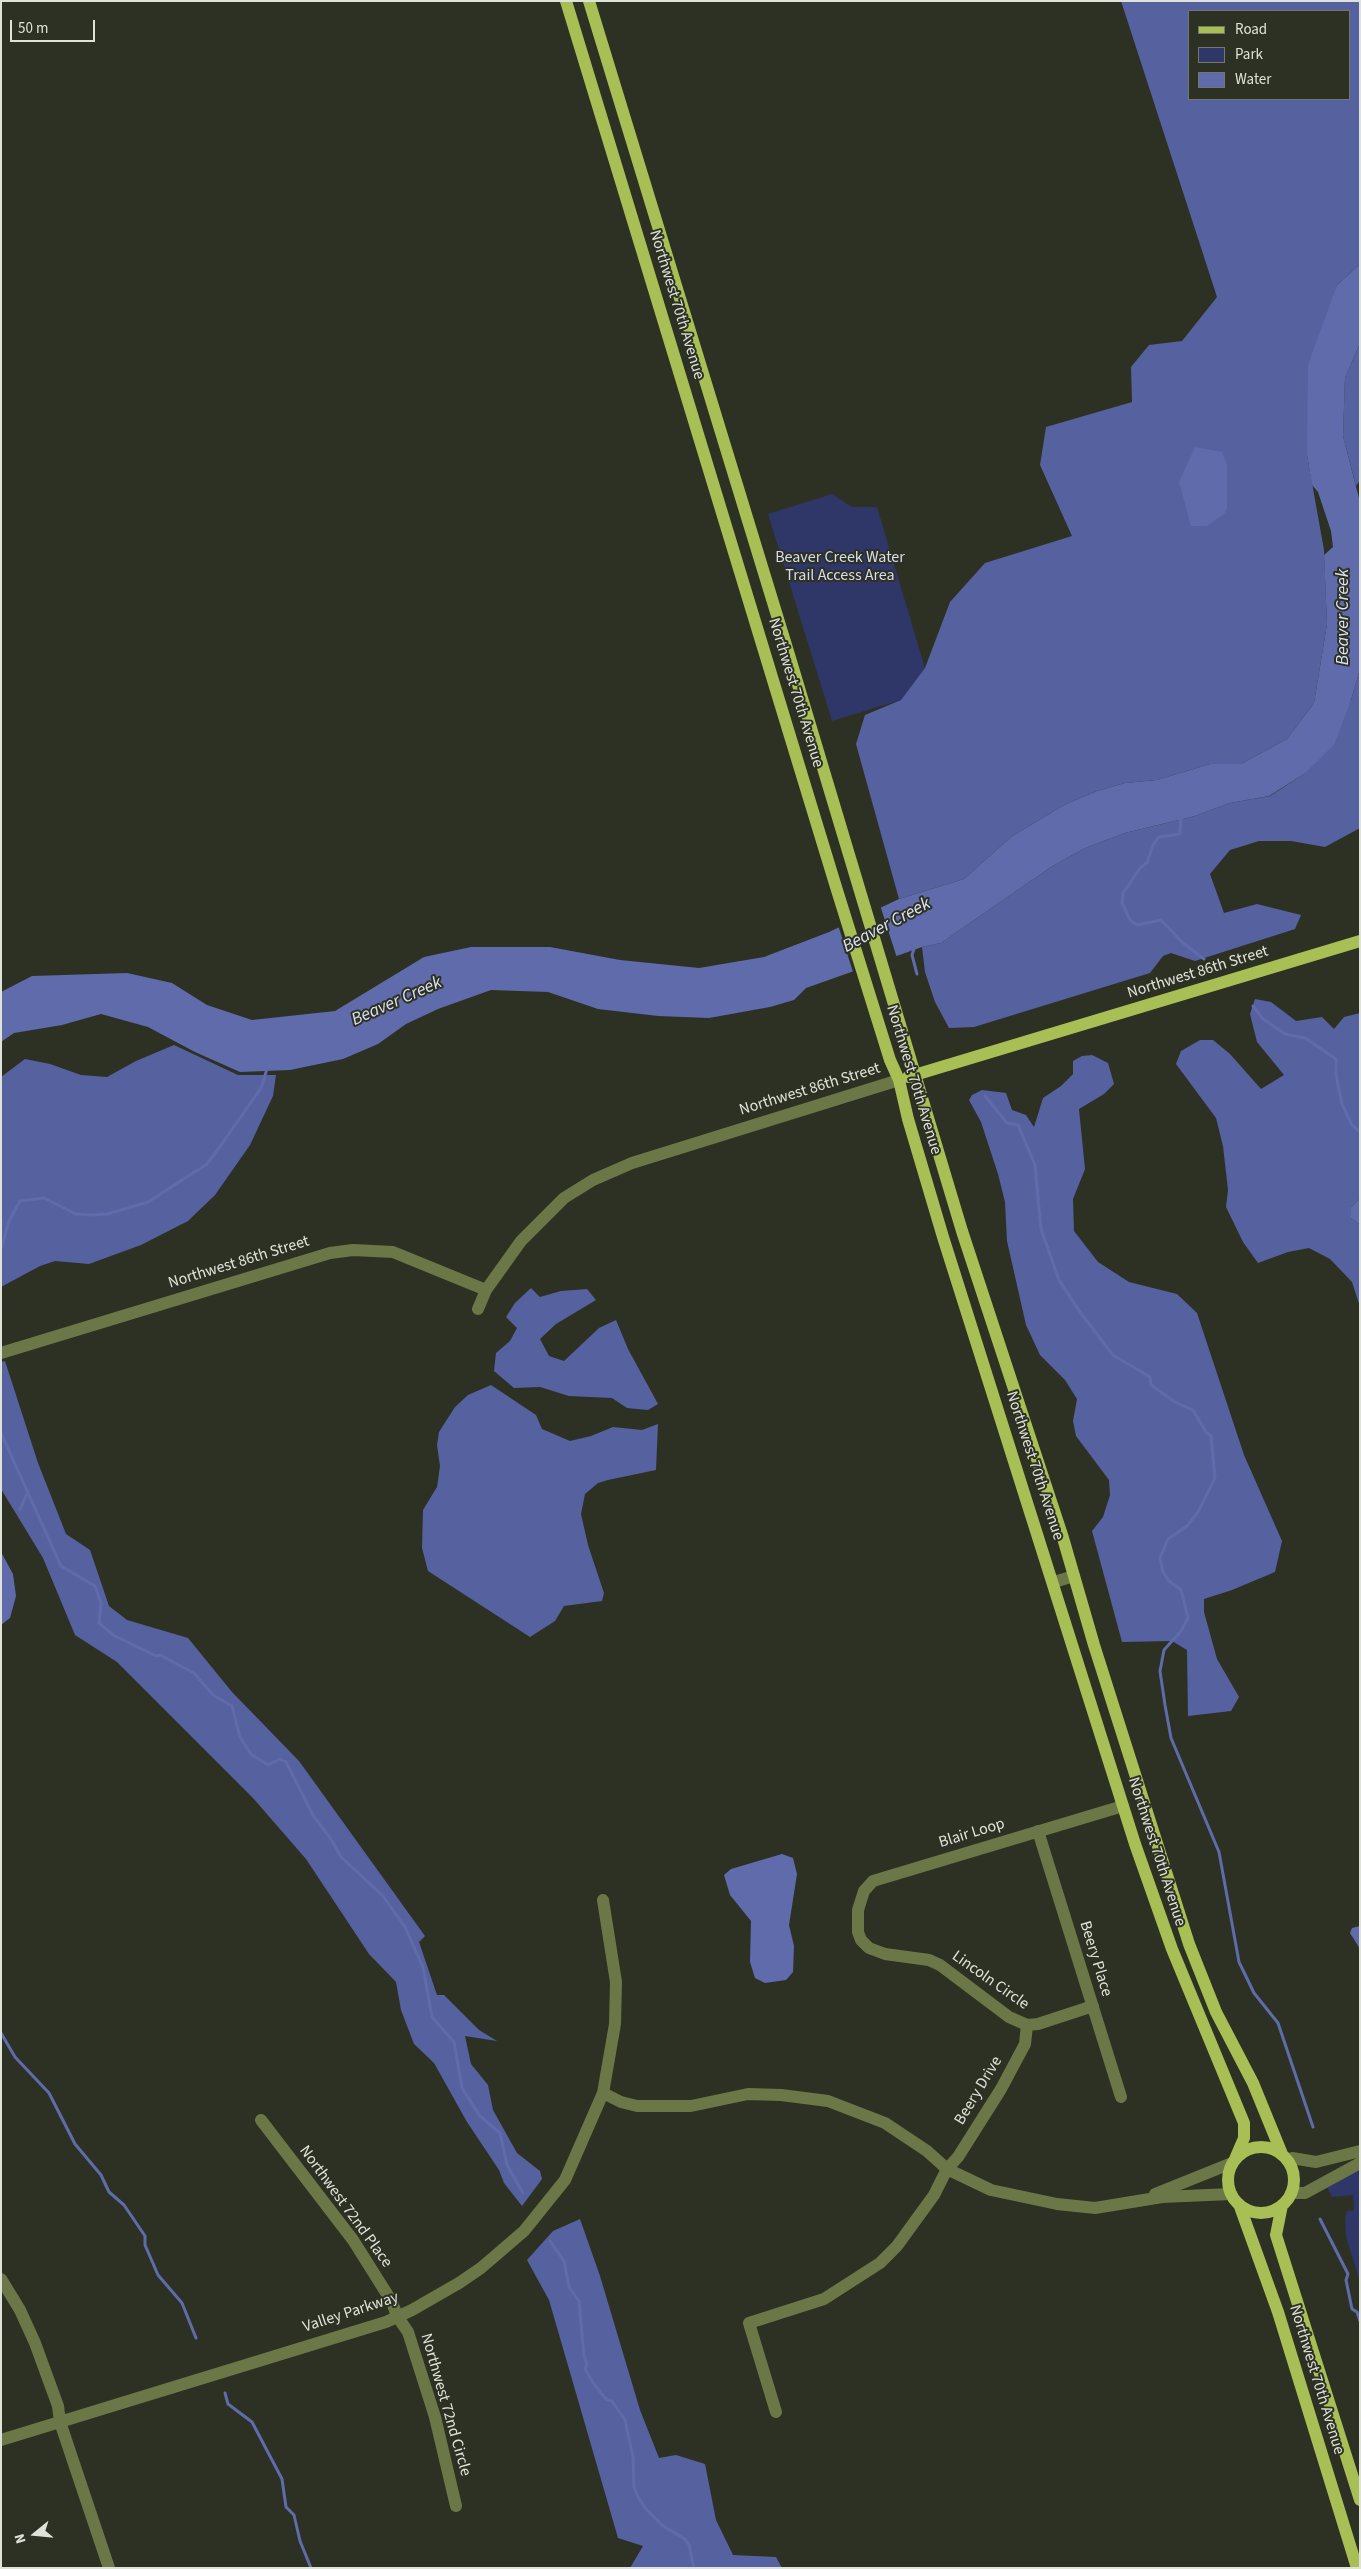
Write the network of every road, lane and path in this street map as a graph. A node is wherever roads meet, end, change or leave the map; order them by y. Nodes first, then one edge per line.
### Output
1 (566, 1) edge
2 (588, 1) edge
3 (1360, 941) edge
4 (914, 1075) junction
5 (899, 1080) junction
6 (486, 1290) junction
7 (478, 1309) dead end
8 (1, 1353) edge
9 (1074, 1576) junction
10 (1054, 1582) junction
11 (1123, 1806) junction
12 (1038, 1831) junction
13 (603, 1900) dead end
14 (857, 1920) joint
15 (1093, 2006) junction
16 (1027, 2025) junction
17 (603, 2093) junction
18 (1121, 2097) dead end
19 (261, 2120) dead end
20 (1360, 2150) edge
21 (1284, 2157) junction
22 (1234, 2161) junction
23 (1360, 2163) edge
24 (947, 2168) junction
25 (1291, 2193) junction
26 (1141, 2199) junction
27 (1235, 2199) junction
28 (1282, 2205) junction
29 (1, 2279) edge
30 (397, 2316) junction
31 (776, 2412) dead end
32 (60, 2422) junction
33 (1, 2440) edge
34 (1360, 2500) edge
35 (456, 2506) dead end
36 (110, 2568) edge
37 (1357, 2568) edge

1 - 5 main road, Northwest 70th Avenue
2 - 4 main road, Northwest 70th Avenue
3 - 4 main road, Northwest 86th Street
4 - 5 main road, Northwest 86th Street
4 - 9 main road, Northwest 70th Avenue
5 - 6 street, Northwest 86th Street
5 - 10 main road, Northwest 70th Avenue
6 - 7 street, Northwest 86th Street
6 - 8 street, Northwest 86th Street
9 - 10 street
9 - 21 main road, Northwest 70th Avenue
10 - 11 main road, Northwest 70th Avenue
11 - 12 street, Blair Loop
11 - 22 main road, Northwest 70th Avenue
12 - 14 street, Blair Loop
12 - 15 street, Beery Place
13 - 17 street, Valley Parkway
14 - 16 street, Lincoln Circle
15 - 16 street, Lincoln Circle
15 - 18 street, Beery Place
16 - 24 street, Beery Drive
17 - 24 street
17 - 30 street, Valley Parkway
19 - 30 street, Northwest 72nd Place
20 - 21 street
21 - 22 main road
21 - 25 main road, Northwest 70th Avenue
22 - 26 street
22 - 27 main road, Northwest 70th Avenue
23 - 25 street
24 - 26 street
24 - 31 street, Beery Drive
25 - 28 main road, Northwest 70th Avenue
26 - 27 street
27 - 28 main road
27 - 37 main road, Northwest 70th Avenue
28 - 34 main road, Northwest 70th Avenue
29 - 32 street
30 - 32 street, Valley Parkway
30 - 35 street, Northwest 72nd Circle
32 - 33 street, Valley Parkway
32 - 36 street

